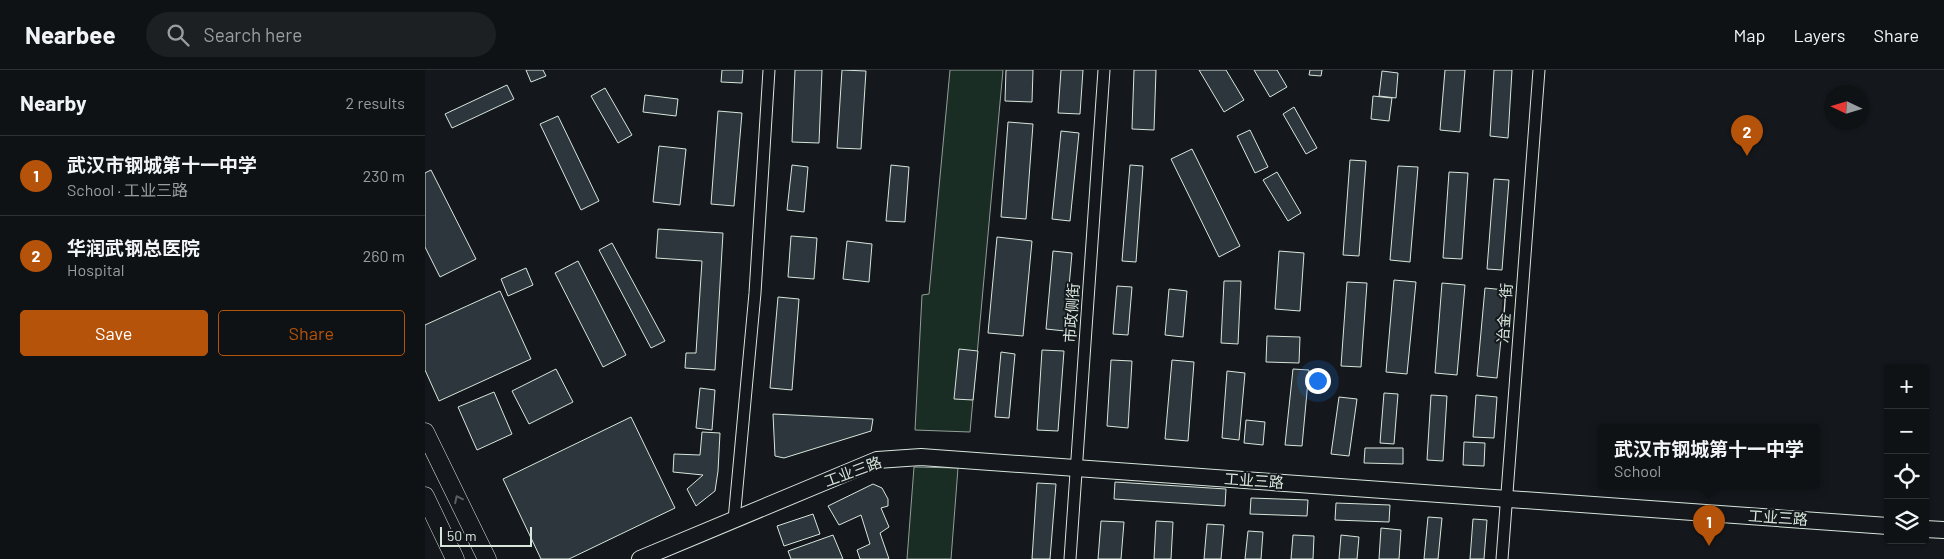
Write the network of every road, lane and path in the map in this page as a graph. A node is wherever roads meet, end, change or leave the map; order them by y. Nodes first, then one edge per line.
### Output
1 (769, 70) edge
2 (1104, 70) edge
3 (1539, 70) edge
4 (425, 432) edge
5 (1077, 468) junction
6 (425, 496) edge
7 (1506, 499) junction
8 (734, 520) junction
9 (1884, 526) edge
10 (1929, 529) edge
11 (1944, 530) edge
12 (455, 559) edge
13 (487, 559) edge
14 (640, 559) edge
15 (1071, 559) edge
16 (1502, 559) edge

1 - 8 street
2 - 5 street, 市政侧街
3 - 7 street, 冶金一街
13 -> 4 main road
5 - 7 main road, 工业三路
5 - 8 main road, 工业三路
5 - 15 street, 市政侧街
6 - 12 main road
7 - 9 main road, 工业三路
7 - 16 street, 冶金一街
8 - 14 main road, 工业三路
10 - 11 main road

